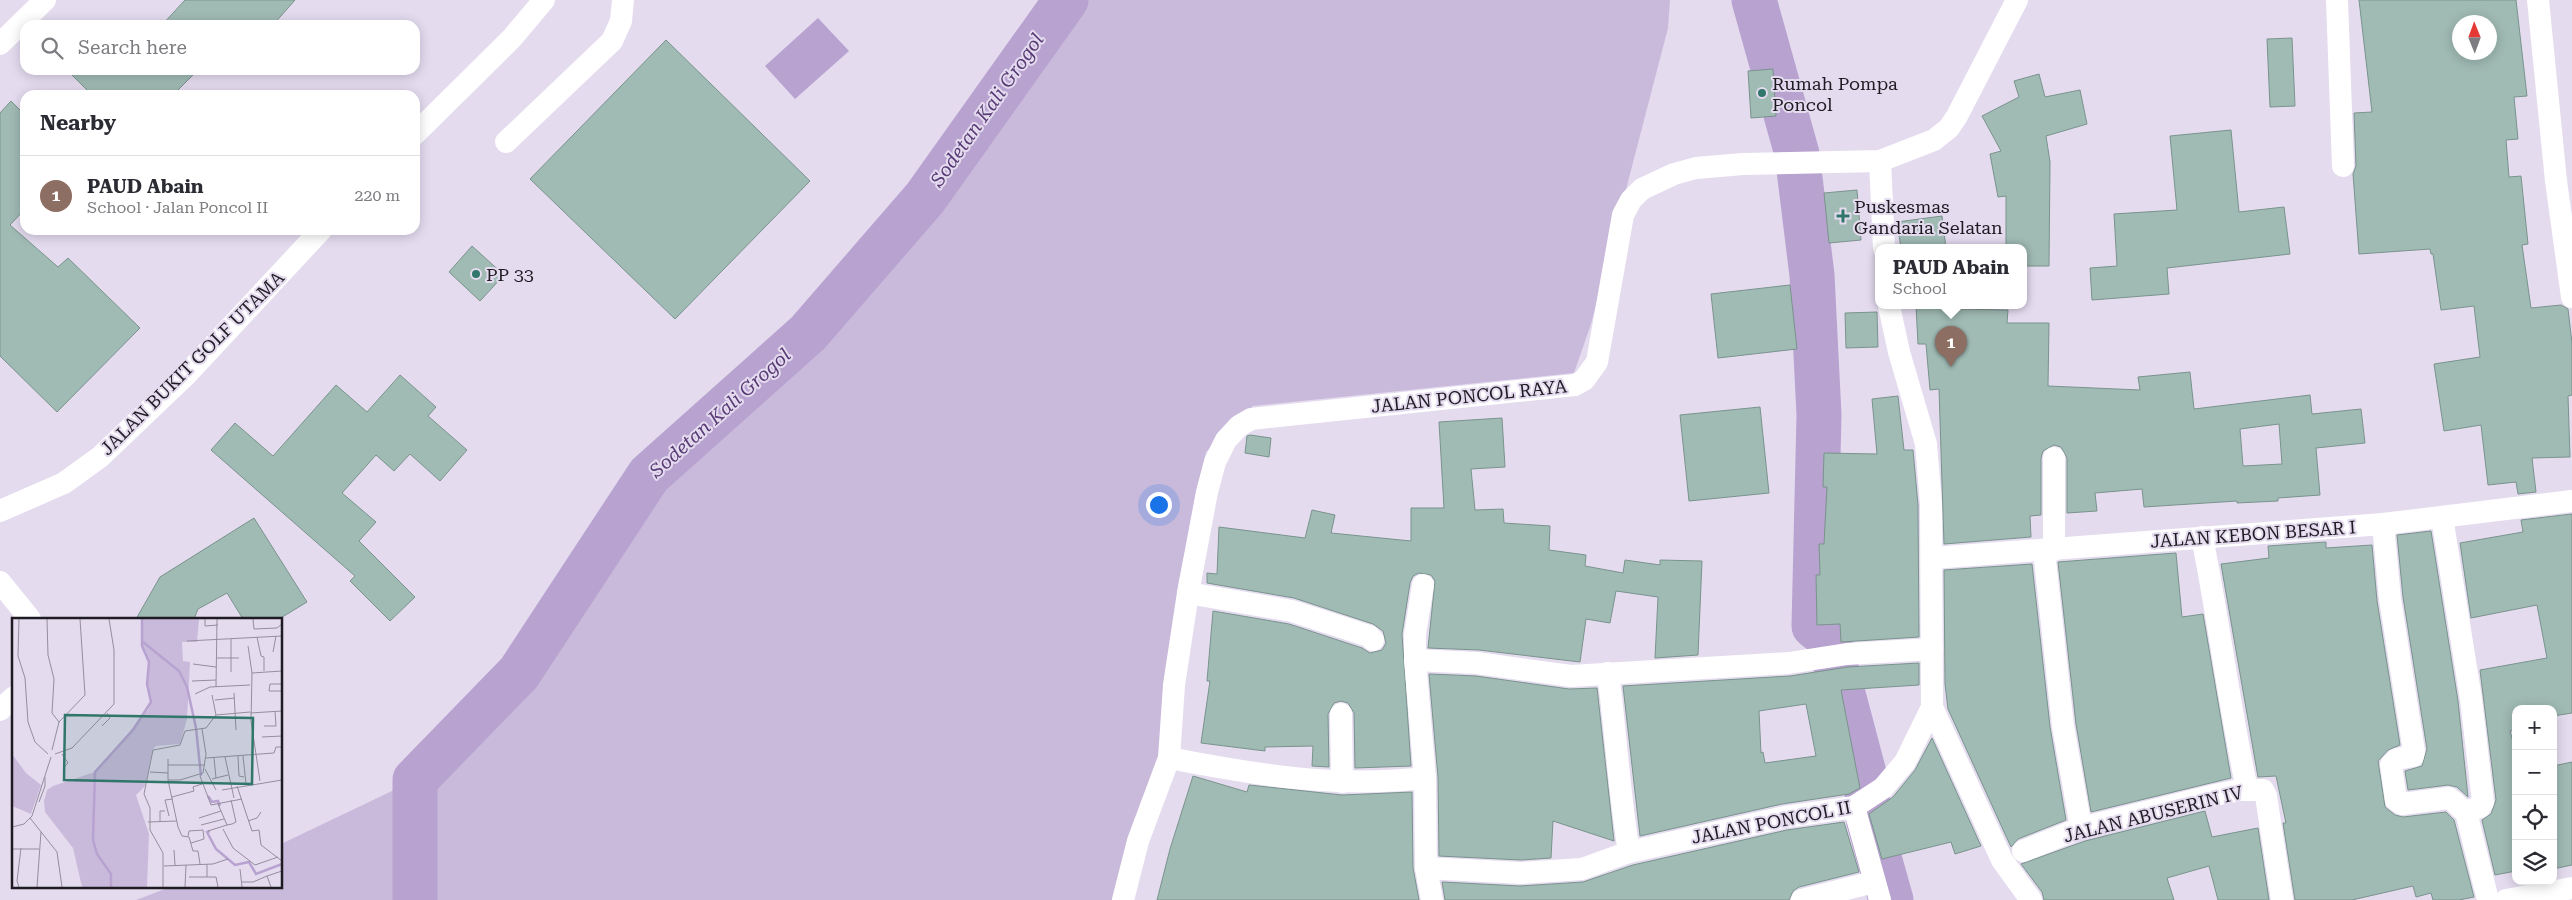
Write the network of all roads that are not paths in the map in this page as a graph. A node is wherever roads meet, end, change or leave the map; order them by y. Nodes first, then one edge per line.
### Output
1 (45, 0) edge
2 (544, 0) edge
3 (623, 0) edge
4 (2017, 0) edge
5 (2337, 0) edge
6 (2538, 0) edge
7 (25, 20) edge
8 (20, 24) edge
9 (0, 44) edge
10 (420, 129) edge
11 (506, 142) dead end
12 (1880, 161) junction
13 (2343, 166) dead end
14 (316, 235) edge
15 (1884, 244) edge
16 (2572, 297) edge
17 (1890, 309) edge
18 (2054, 458) dead end
19 (2572, 502) edge
20 (0, 511) edge
21 (2442, 517) junction
22 (2382, 524) junction
23 (2202, 537) junction
24 (2049, 550) junction
25 (1933, 558) junction
26 (0, 582) edge
27 (1423, 585) dead end
28 (1188, 593) junction
29 (29, 618) edge
30 (1372, 640) dead end
31 (1932, 649) junction
32 (1415, 660) junction
33 (1608, 673) junction
34 (12, 699) edge
35 (1932, 706) junction
36 (0, 710) edge
37 (1341, 714) dead end
38 (1168, 758) junction
39 (1425, 778) junction
40 (1342, 782) junction
41 (2247, 790) junction
42 (1863, 802) junction
43 (2466, 812) junction
44 (2081, 828) junction
45 (2023, 851) dead end
46 (1629, 852) junction
47 (1426, 868) junction
48 (2572, 888) edge
49 (1877, 891) edge
50 (1123, 900) edge
51 (1432, 900) edge
52 (1802, 900) edge
53 (2031, 900) edge
54 (2282, 900) edge
55 (2488, 900) edge
56 (2506, 900) edge

1 - 7 street
2 - 10 street
3 - 11 street
4 - 12 street, JALAN PONCOL RAYA
5 - 13 street
6 - 16 street
8 - 9 street
12 - 15 street
12 - 28 street, JALAN PONCOL RAYA
14 - 20 street, JALAN BUKIT GOLF UTAMA
17 - 25 street
18 - 24 street
19 - 21 street, JALAN KEBON BESAR I
21 - 22 street, JALAN KEBON BESAR I
21 - 43 street
22 - 23 street, JALAN KEBON BESAR I
22 - 43 street
23 - 24 street, JALAN KEBON BESAR I
23 - 41 street
24 - 25 street, JALAN KEBON BESAR I
24 - 44 street
25 - 31 street
26 - 29 street
27 - 32 street
28 - 30 street
28 - 38 street, JALAN PONCOL RAYA
31 - 33 street
31 - 35 street
32 - 33 street
32 - 39 street
33 - 46 street
34 - 36 street
35 - 42 street
35 - 53 street
37 - 40 street
38 - 40 street
38 - 50 street, JALAN PONCOL RAYA
39 - 40 street
39 - 47 street
41 - 44 street, JALAN ABUSERIN IV
41 - 54 street, JALAN ABUSERIN IV
42 - 46 street, JALAN PONCOL II
42 - 49 street
43 - 55 street
44 - 45 street, JALAN ABUSERIN IV
46 - 47 street, JALAN PONCOL II
47 - 51 street
48 - 56 street
49 - 52 street

